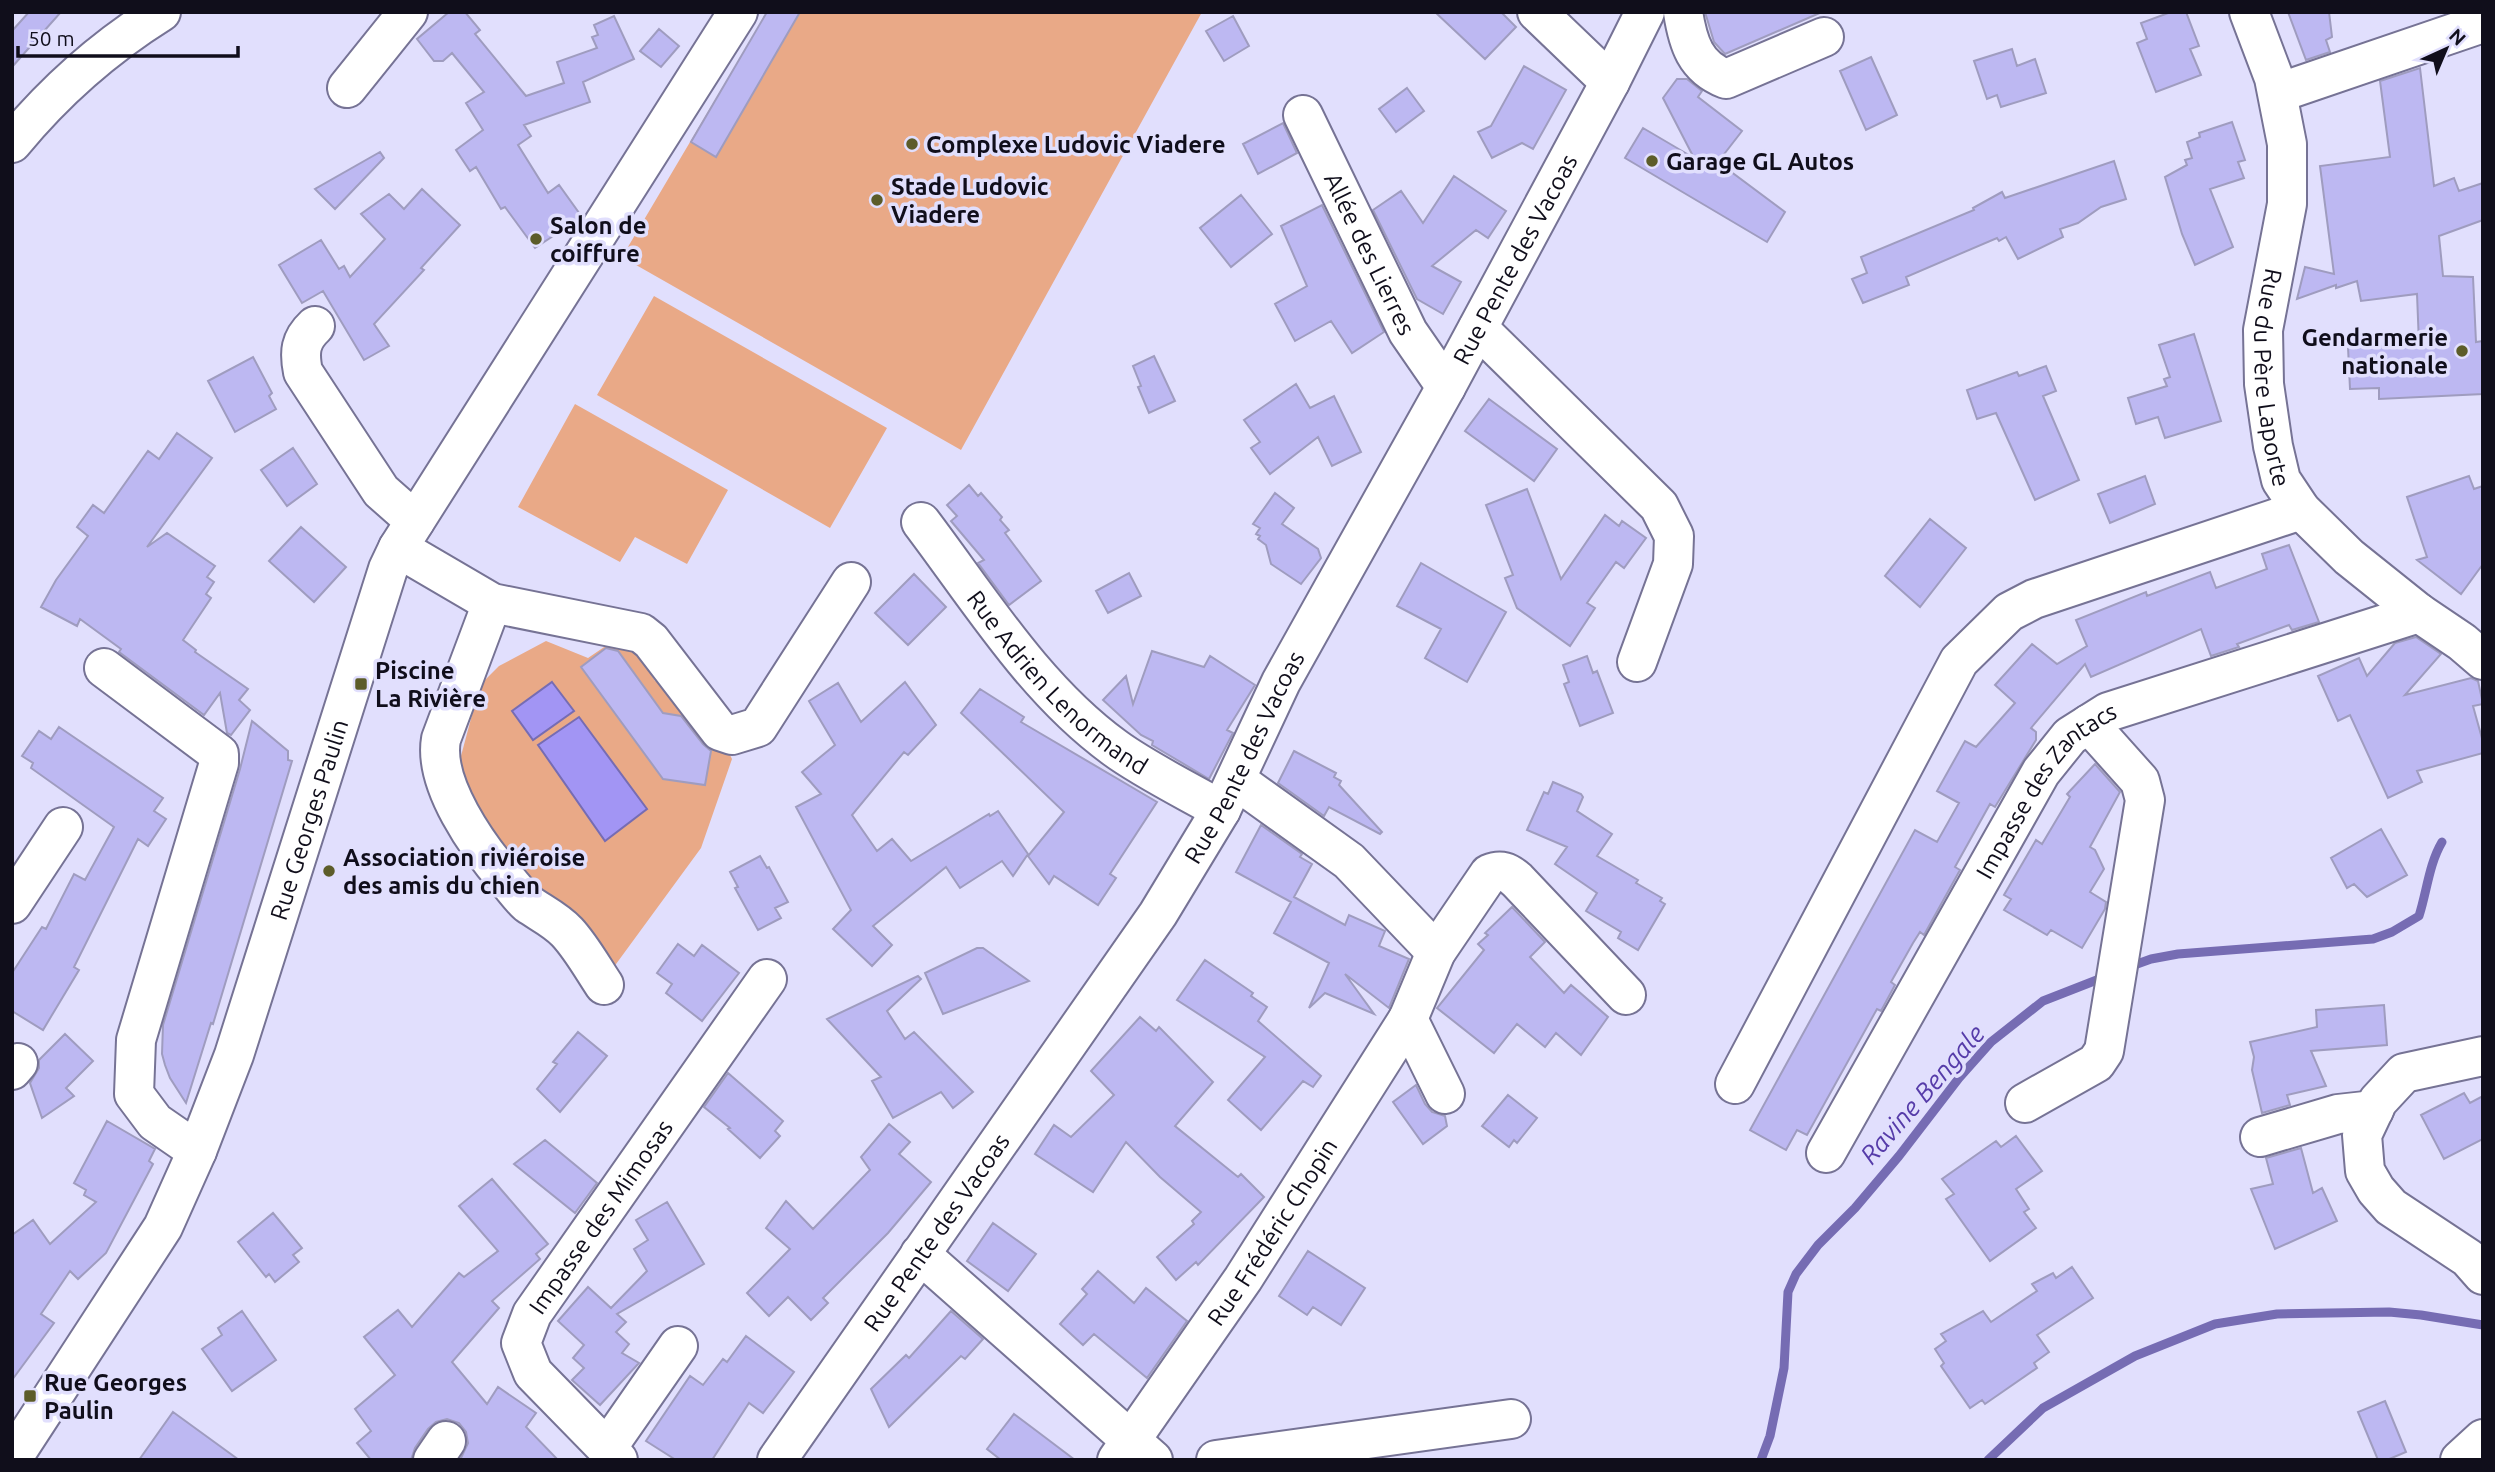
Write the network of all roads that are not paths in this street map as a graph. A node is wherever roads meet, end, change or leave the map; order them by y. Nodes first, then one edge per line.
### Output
1 (161, 12) edge
2 (408, 12) edge
3 (738, 12) edge
4 (1537, 12) edge
5 (1645, 12) edge
6 (1684, 12) edge
7 (2249, 12) edge
8 (2483, 23) edge
9 (1824, 37) dead end
10 (1610, 82) junction
11 (347, 88) dead end
12 (2277, 93) junction
13 (1303, 115) dead end
14 (12, 143) edge
15 (315, 326) dead end
16 (1478, 328) junction
17 (277, 375) dead end
18 (1446, 387) junction
19 (2301, 510) junction
20 (921, 522) dead end
21 (405, 537) junction
22 (851, 582) dead end
23 (492, 603) junction
24 (2418, 613) junction
25 (2483, 660) edge
26 (1637, 662) dead end
27 (104, 668) dead end
28 (2089, 724) junction
29 (1228, 795) junction
30 (63, 827) dead end
31 (12, 904) edge
32 (1436, 952) junction
33 (768, 979) dead end
34 (604, 985) dead end
35 (1626, 995) dead end
36 (1408, 1019) junction
37 (2483, 1056) edge
38 (1735, 1084) dead end
39 (1445, 1094) dead end
40 (2025, 1103) dead end
41 (2374, 1110) junction
42 (2260, 1137) dead end
43 (197, 1151) junction
44 (1826, 1153) dead end
45 (920, 1254) junction
46 (2483, 1275) edge
47 (678, 1346) dead end
48 (1511, 1419) dead end
49 (2483, 1440) edge
50 (1133, 1453) edge
51 (612, 1454) edge
52 (12, 1459) edge
53 (777, 1460) edge
54 (1216, 1460) edge
55 (2460, 1460) edge

1 - 14 street
2 - 11 street
3 - 21 street, Rue Georges Paulin
4 - 10 street
5 - 10 street, Rue Pente des Vacoas
6 - 9 street
7 - 12 street, Rue du Père Laporte
8 - 12 street
10 - 16 street, Rue Pente des Vacoas
12 - 19 street, Rue du Père Laporte
13 - 18 street, Allée des Lierres
15 - 21 street
16 - 18 street, Rue Pente des Vacoas
16 - 26 street
17 - 21 street
18 - 29 street, Rue Pente des Vacoas
19 - 24 street, Rue du Père Laporte
19 - 38 street
20 - 29 street, Rue Adrien Lenormand
21 - 23 street
21 - 43 street, Rue Georges Paulin
22 - 23 street
23 - 34 street
24 - 25 street, Rue du Père Laporte
24 - 28 street, Impasse des Zantacs
27 - 43 street
28 - 40 street
28 - 44 street, Impasse des Zantacs
29 - 32 street
29 - 45 street, Rue Pente des Vacoas
30 - 31 street
32 - 35 street, Rue Frédéric Chopin
32 - 36 street, Rue Frédéric Chopin
33 - 51 street, Impasse des Mimosas
36 - 39 street
36 - 50 street, Rue Frédéric Chopin
37 - 41 street
41 - 42 street
41 - 46 street
43 - 52 street, Rue Georges Paulin
45 - 50 street, Rue Frédéric Chopin
45 - 53 street, Rue Pente des Vacoas
47 - 51 street, Impasse des Mimosas
48 - 54 street
49 - 55 street

